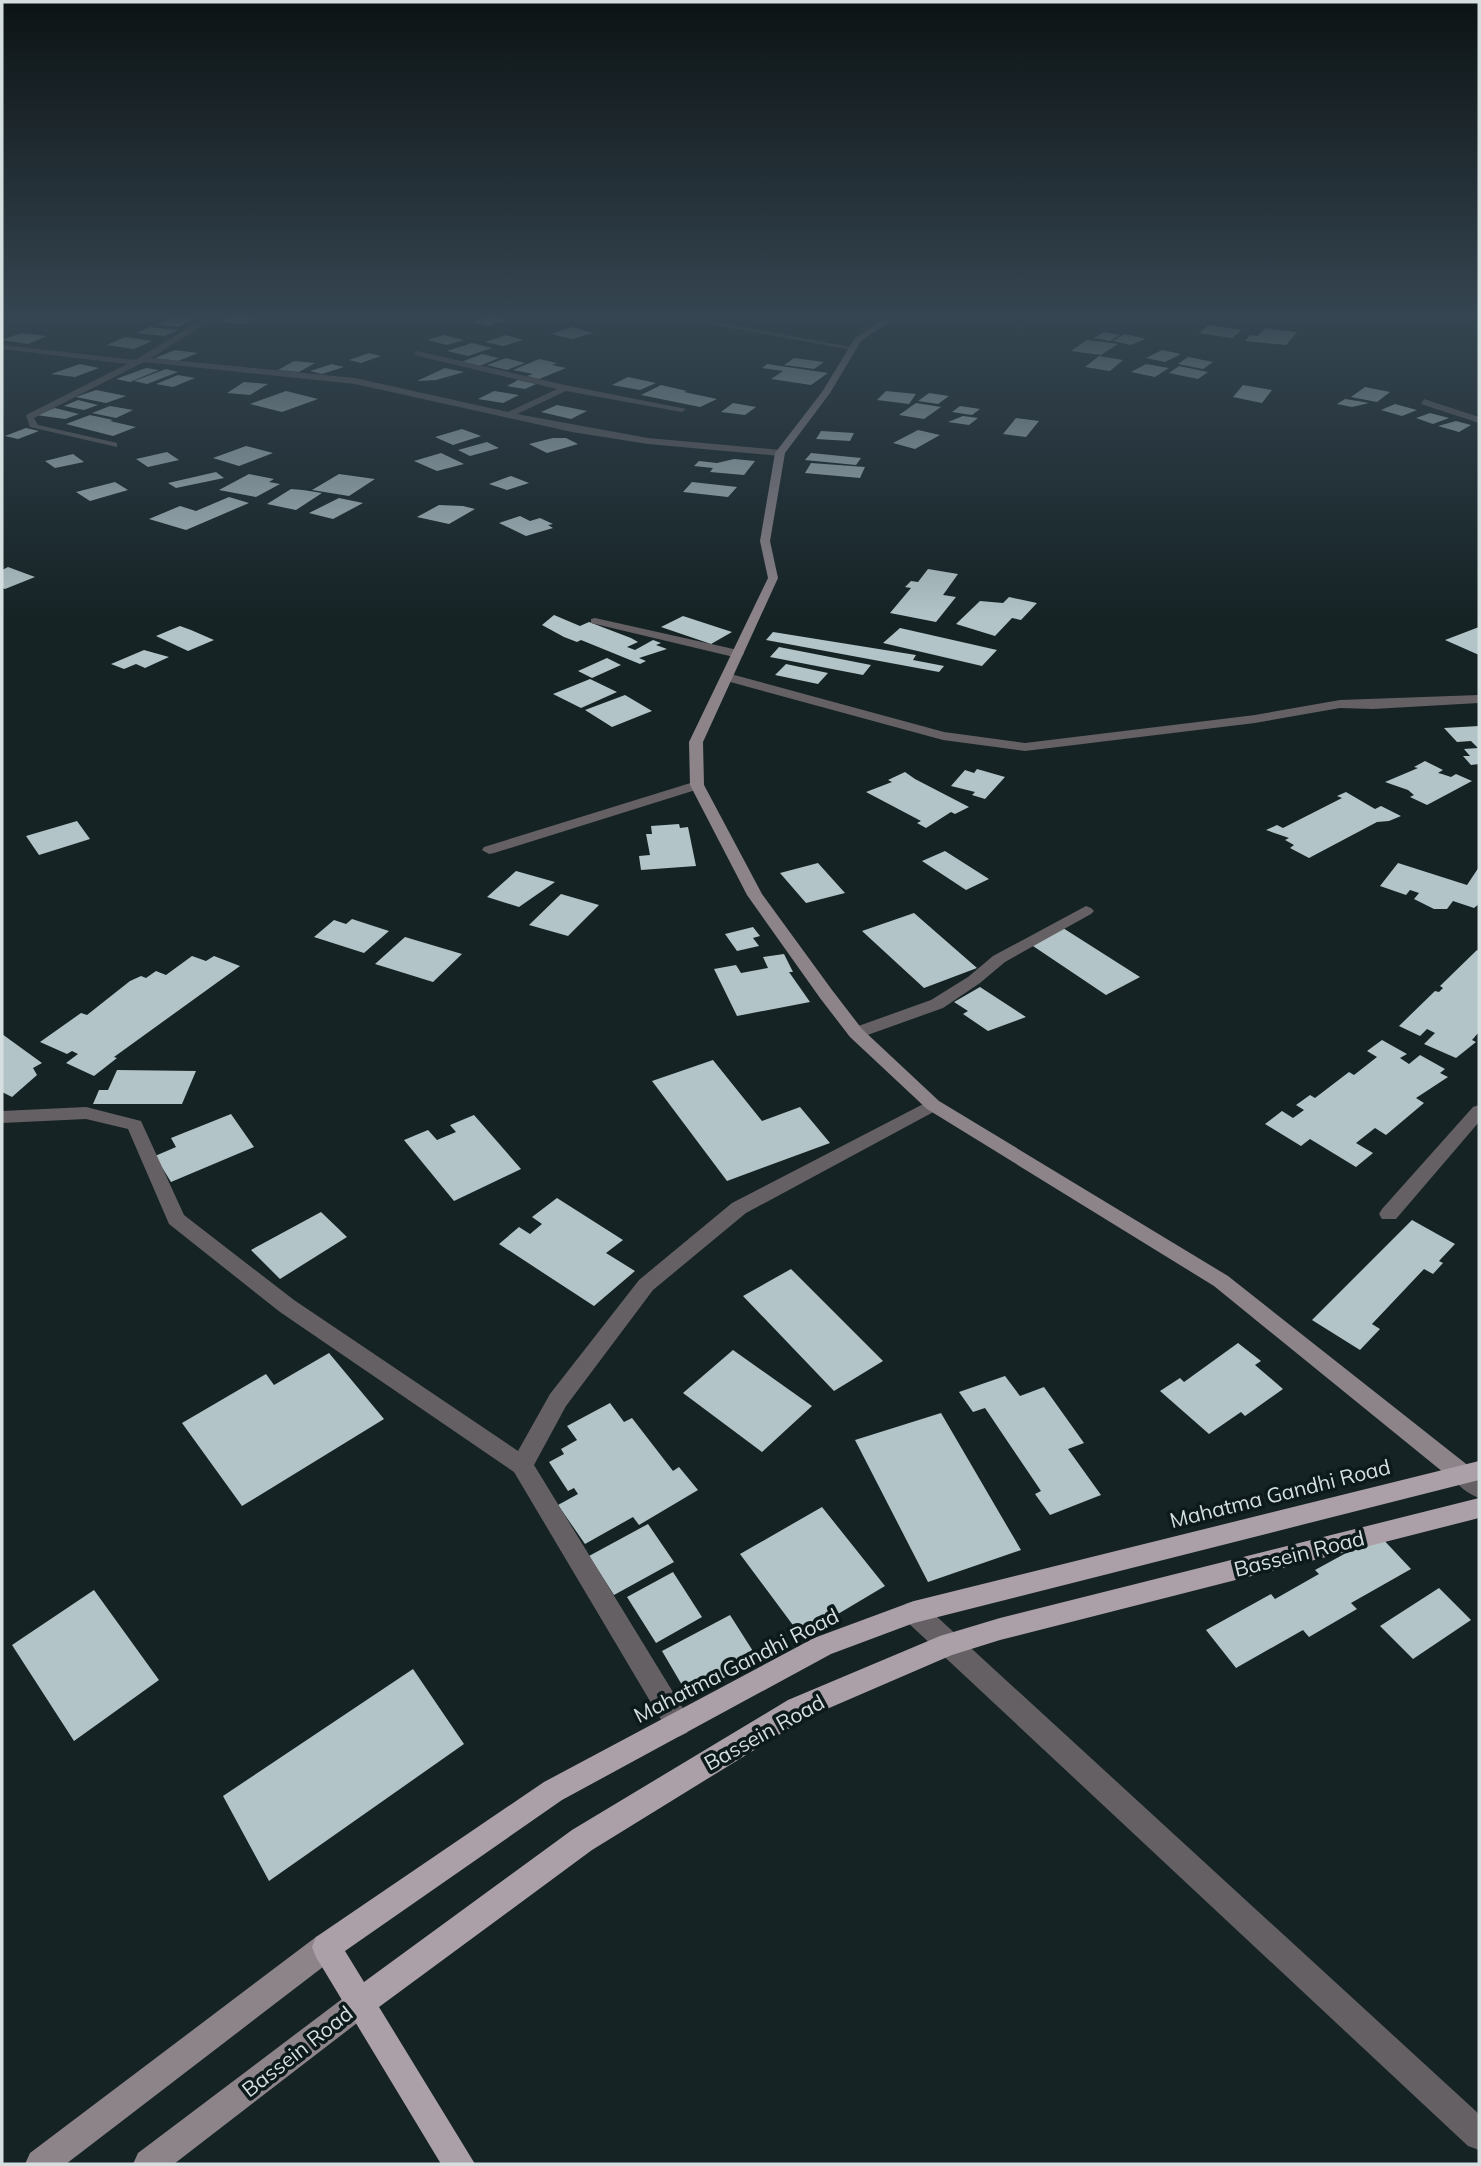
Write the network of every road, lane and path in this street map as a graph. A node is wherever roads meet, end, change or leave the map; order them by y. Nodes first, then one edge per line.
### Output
1 (29, 417) edge
2 (520, 417) edge
3 (808, 417) edge
4 (114, 444) dead end
5 (780, 453) junction
6 (595, 621) dead end
7 (738, 654) junction
8 (727, 677) junction
9 (1479, 699) edge
10 (697, 785) junction
11 (489, 850) dead end
12 (1086, 911) dead end
13 (856, 1034) junction
14 (933, 1105) junction
15 (2, 1117) edge
16 (1477, 1120) edge
17 (1389, 1213) dead end
18 (522, 1465) junction
19 (1474, 1477) edge
20 (1479, 1508) edge
21 (914, 1612) junction
22 (949, 1644) junction
23 (678, 1724) junction
24 (326, 1947) junction
25 (360, 2003) junction
26 (1479, 2135) edge
27 (41, 2164) edge
28 (149, 2164) edge
29 (458, 2164) edge

1 - 4 street
2 - 5 street
3 - 5 main road
5 - 7 main road
6 - 7 street
7 - 8 main road
8 - 9 street
8 - 10 main road
10 - 11 street
10 - 13 main road
12 - 13 street
13 - 14 main road
14 - 18 street
14 - 19 main road
15 - 18 street
16 - 17 street
18 - 23 street
19 - 21 main road, Mahatma Gandhi Road
20 - 22 main road, Bassein Road
21 - 22 street
21 - 23 main road, Mahatma Gandhi Road
22 - 25 main road, Bassein Road
22 - 26 street
23 - 24 main road, Mahatma Gandhi Road
24 - 25 main road
24 - 27 main road
25 - 28 main road, Bassein Road
25 - 29 main road

